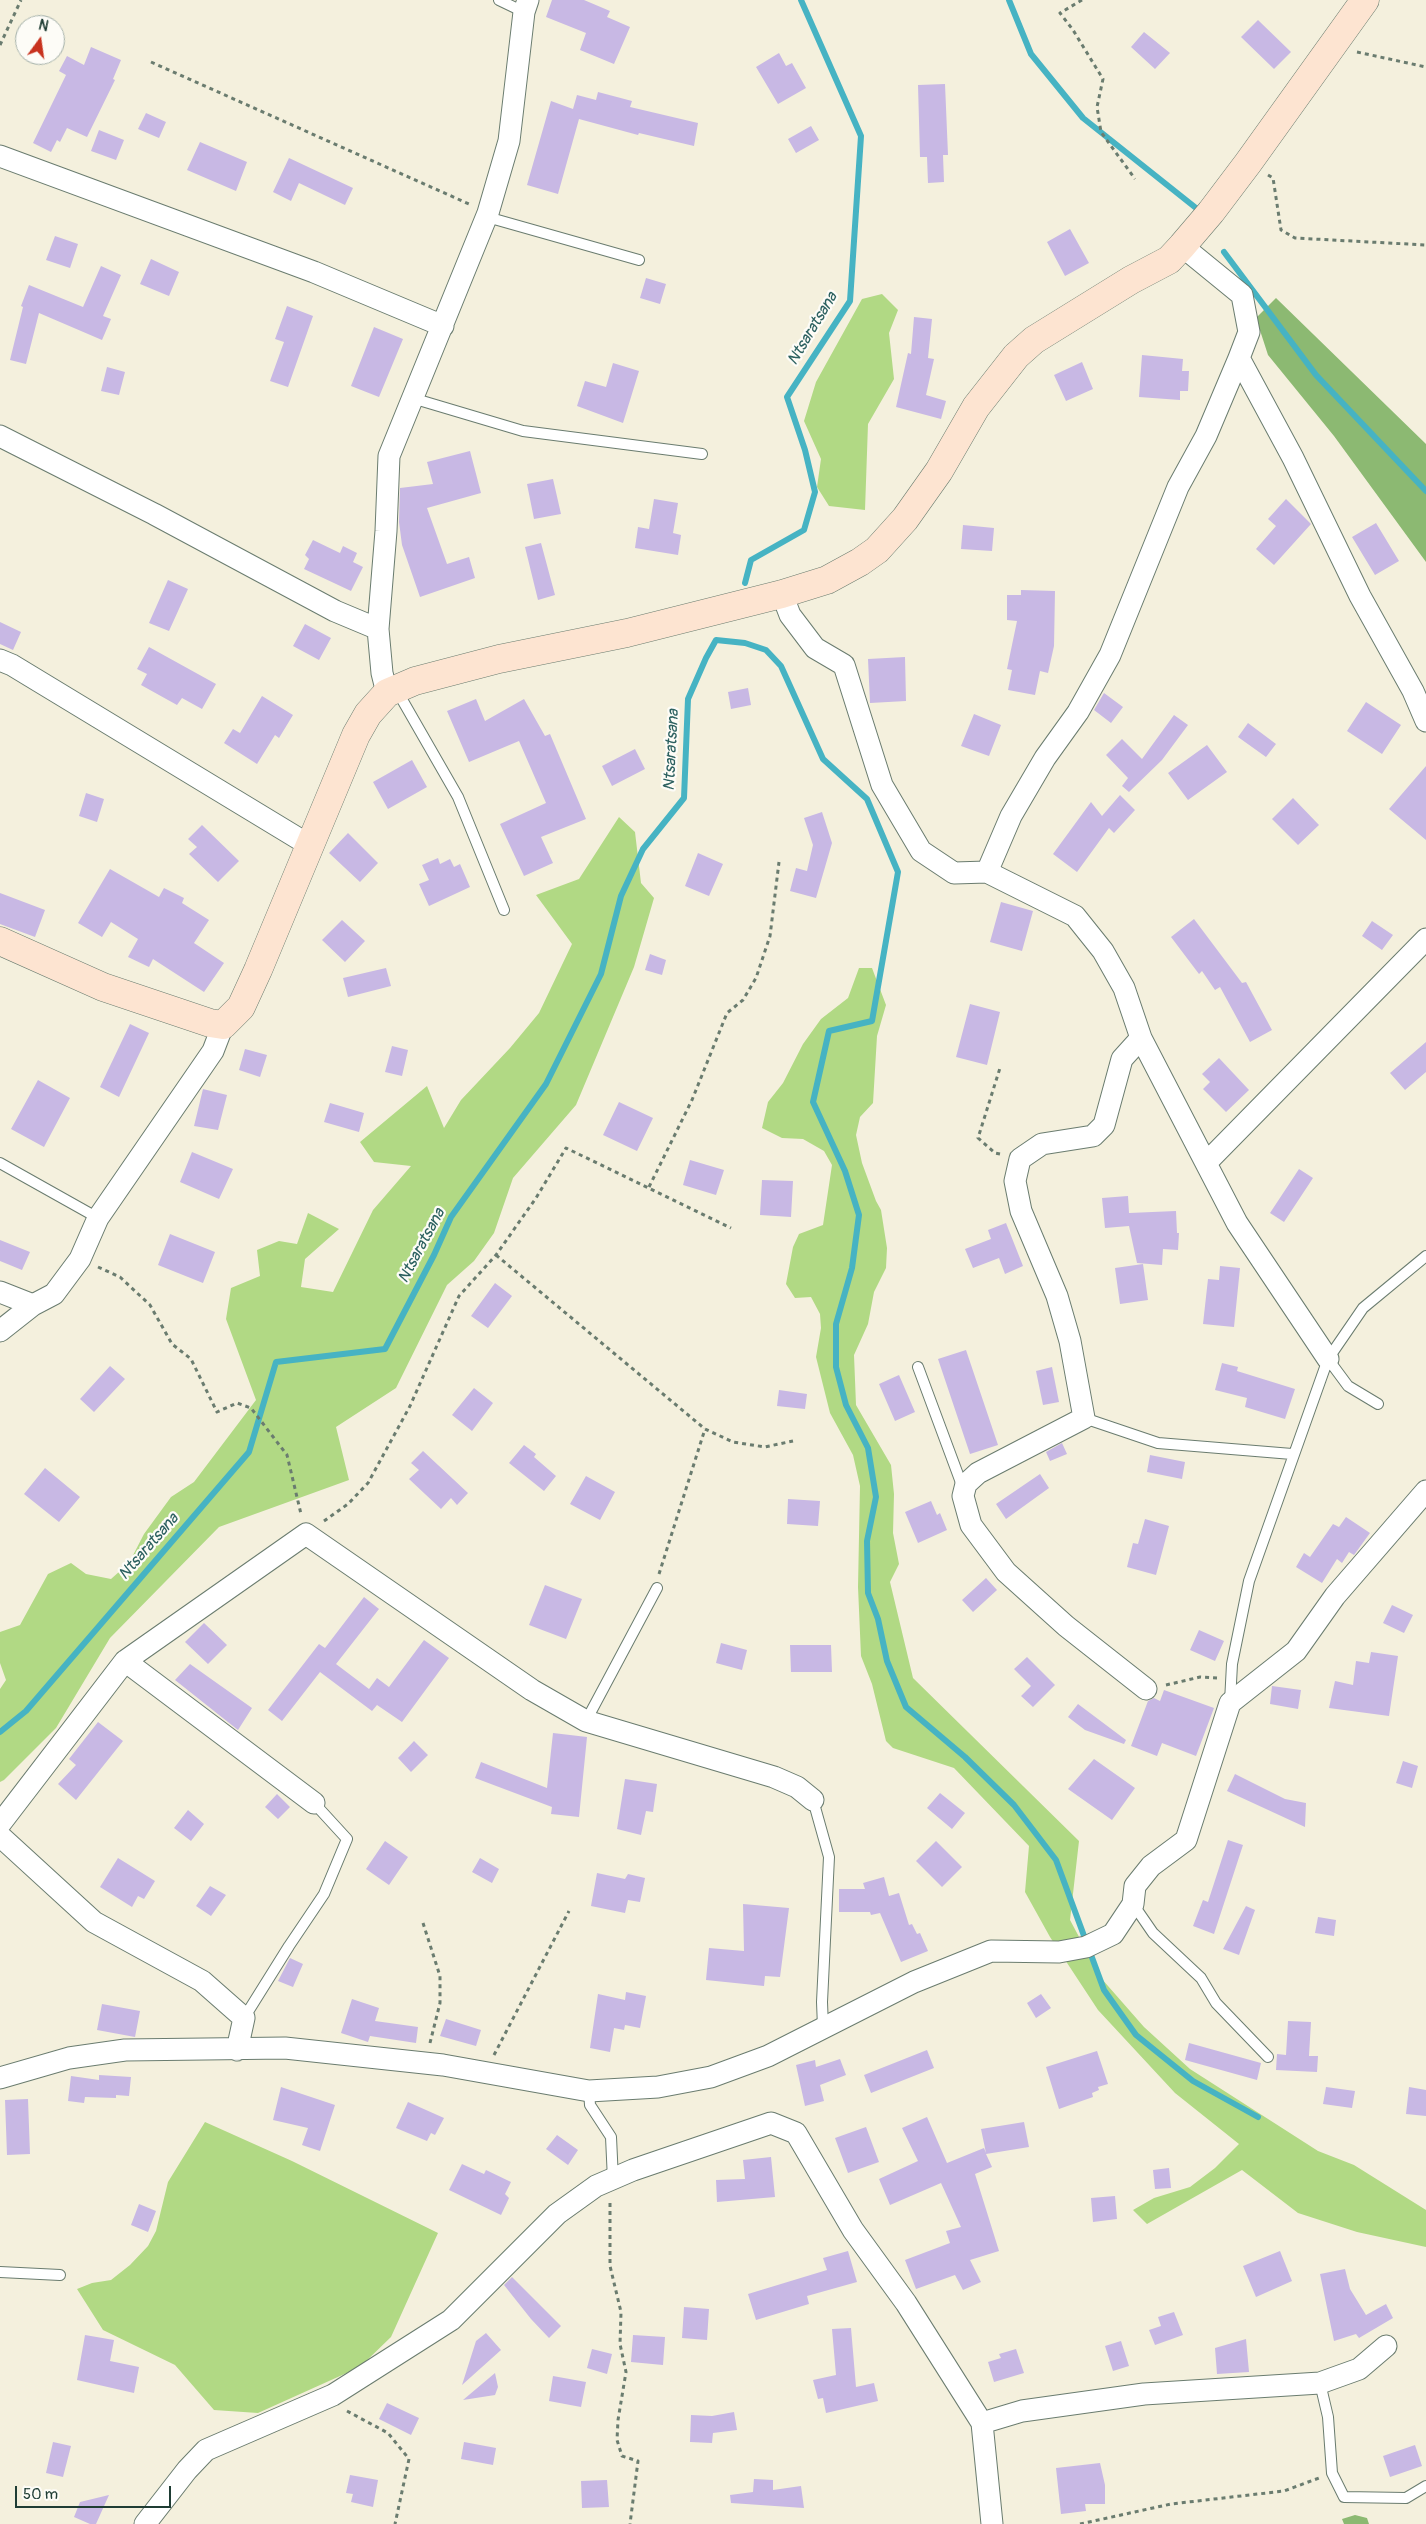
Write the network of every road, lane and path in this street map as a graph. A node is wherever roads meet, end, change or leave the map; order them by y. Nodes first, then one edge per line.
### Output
1 (21, 0) edge
2 (498, 0) edge
3 (1082, 0) edge
4 (1365, 0) edge
5 (526, 6) edge
6 (1333, 43) junction
7 (0, 45) edge
8 (151, 62) dead end
9 (1426, 67) edge
10 (0, 156) edge
11 (1248, 163) junction
12 (1135, 179) dead end
13 (487, 215) junction
14 (1426, 245) edge
15 (1182, 246) junction
16 (639, 260) dead end
17 (443, 326) junction
18 (1239, 358) junction
19 (412, 398) junction
20 (0, 436) edge
21 (702, 454) dead end
22 (782, 594) junction
23 (378, 629) junction
24 (0, 660) edge
25 (392, 691) junction
26 (1426, 720) edge
27 (309, 845) junction
28 (779, 862) dead end
29 (986, 872) junction
30 (504, 910) dead end
31 (1426, 939) edge
32 (0, 941) edge
33 (223, 1025) junction
34 (1141, 1038) junction
35 (1000, 1068) dead end
36 (1020, 1160) junction
37 (0, 1163) edge
38 (1206, 1163) junction
39 (649, 1187) junction
40 (98, 1218) junction
41 (731, 1228) dead end
42 (496, 1255) junction
43 (1426, 1256) edge
44 (80, 1259) junction
45 (0, 1292) edge
46 (33, 1305) junction
47 (0, 1331) edge
48 (1328, 1359) junction
49 (918, 1367) dead end
50 (1378, 1404) dead end
51 (1084, 1418) junction
52 (705, 1429) junction
53 (793, 1441) dead end
54 (1292, 1454) junction
55 (964, 1491) junction
56 (1426, 1491) edge
57 (306, 1534) junction
58 (657, 1588) joint
59 (125, 1661) junction
60 (1231, 1678) junction
61 (1146, 1689) joint
62 (1230, 1702) junction
63 (586, 1721) junction
64 (813, 1800) joint
65 (314, 1803) joint
66 (0, 1824) edge
67 (0, 1836) edge
68 (1133, 1904) junction
69 (569, 1911) dead end
70 (423, 1923) dead end
71 (244, 2018) junction
72 (823, 2027) junction
73 (237, 2050) junction
74 (1268, 2057) dead end
75 (425, 2063) junction
76 (485, 2073) junction
77 (0, 2078) edge
78 (589, 2091) junction
79 (613, 2180) junction
80 (0, 2272) edge
81 (60, 2275) dead end
82 (1386, 2346) dead end
83 (1320, 2383) junction
84 (333, 2395) junction
85 (982, 2423) junction
86 (1332, 2473) junction
87 (1426, 2486) edge
88 (145, 2524) edge
89 (395, 2524) edge
90 (630, 2524) edge
91 (992, 2524) edge
92 (1080, 2524) edge

1 - 7 path
2 - 5 lane
3 - 12 path
4 - 6 street
5 - 13 street
6 - 9 path
6 - 11 street
8 - 13 path
10 - 17 street
11 - 14 path
11 - 15 street
13 - 16 lane
13 - 17 street
15 - 18 street
15 - 22 street
17 - 19 street
18 - 26 street
18 - 29 street
19 - 21 lane
19 - 23 street
20 - 23 street
22 - 25 street
22 - 29 street
23 - 25 street
24 - 27 street
25 - 27 street
25 - 30 lane
27 - 33 street
28 - 39 path
29 - 34 street
31 - 38 street
32 - 33 street
33 - 40 street
34 - 36 street
34 - 38 street
35 - 36 path
36 - 51 street
37 - 40 lane
38 - 48 street
39 - 41 path
39 - 42 path
40 - 44 street
42 - 52 path
42 - 57 path
43 - 48 lane
44 - 46 street
44 - 57 path
45 - 46 street
46 - 47 street
48 - 50 lane
48 - 54 lane
49 - 55 lane
51 - 54 lane
51 - 55 street
52 - 53 path
52 - 58 path
54 - 60 lane
55 - 61 street
56 - 62 street
57 - 59 street
57 - 63 street
58 - 63 lane
59 - 65 street
59 - 66 street
60 - 61 path
60 - 62 lane
62 - 68 street
63 - 64 street
64 - 72 lane
65 - 71 lane
67 - 71 street
68 - 72 street
68 - 74 lane
69 - 76 path
70 - 75 path
71 - 73 street
72 - 78 street
73 - 75 street
73 - 77 street
75 - 76 street
76 - 78 street
78 - 79 lane
79 - 84 street
79 - 85 street
79 - 90 path
80 - 81 lane
82 - 83 street
83 - 85 street
83 - 86 lane
84 - 88 street
84 - 89 path
85 - 91 street
86 - 87 lane
86 - 92 path

